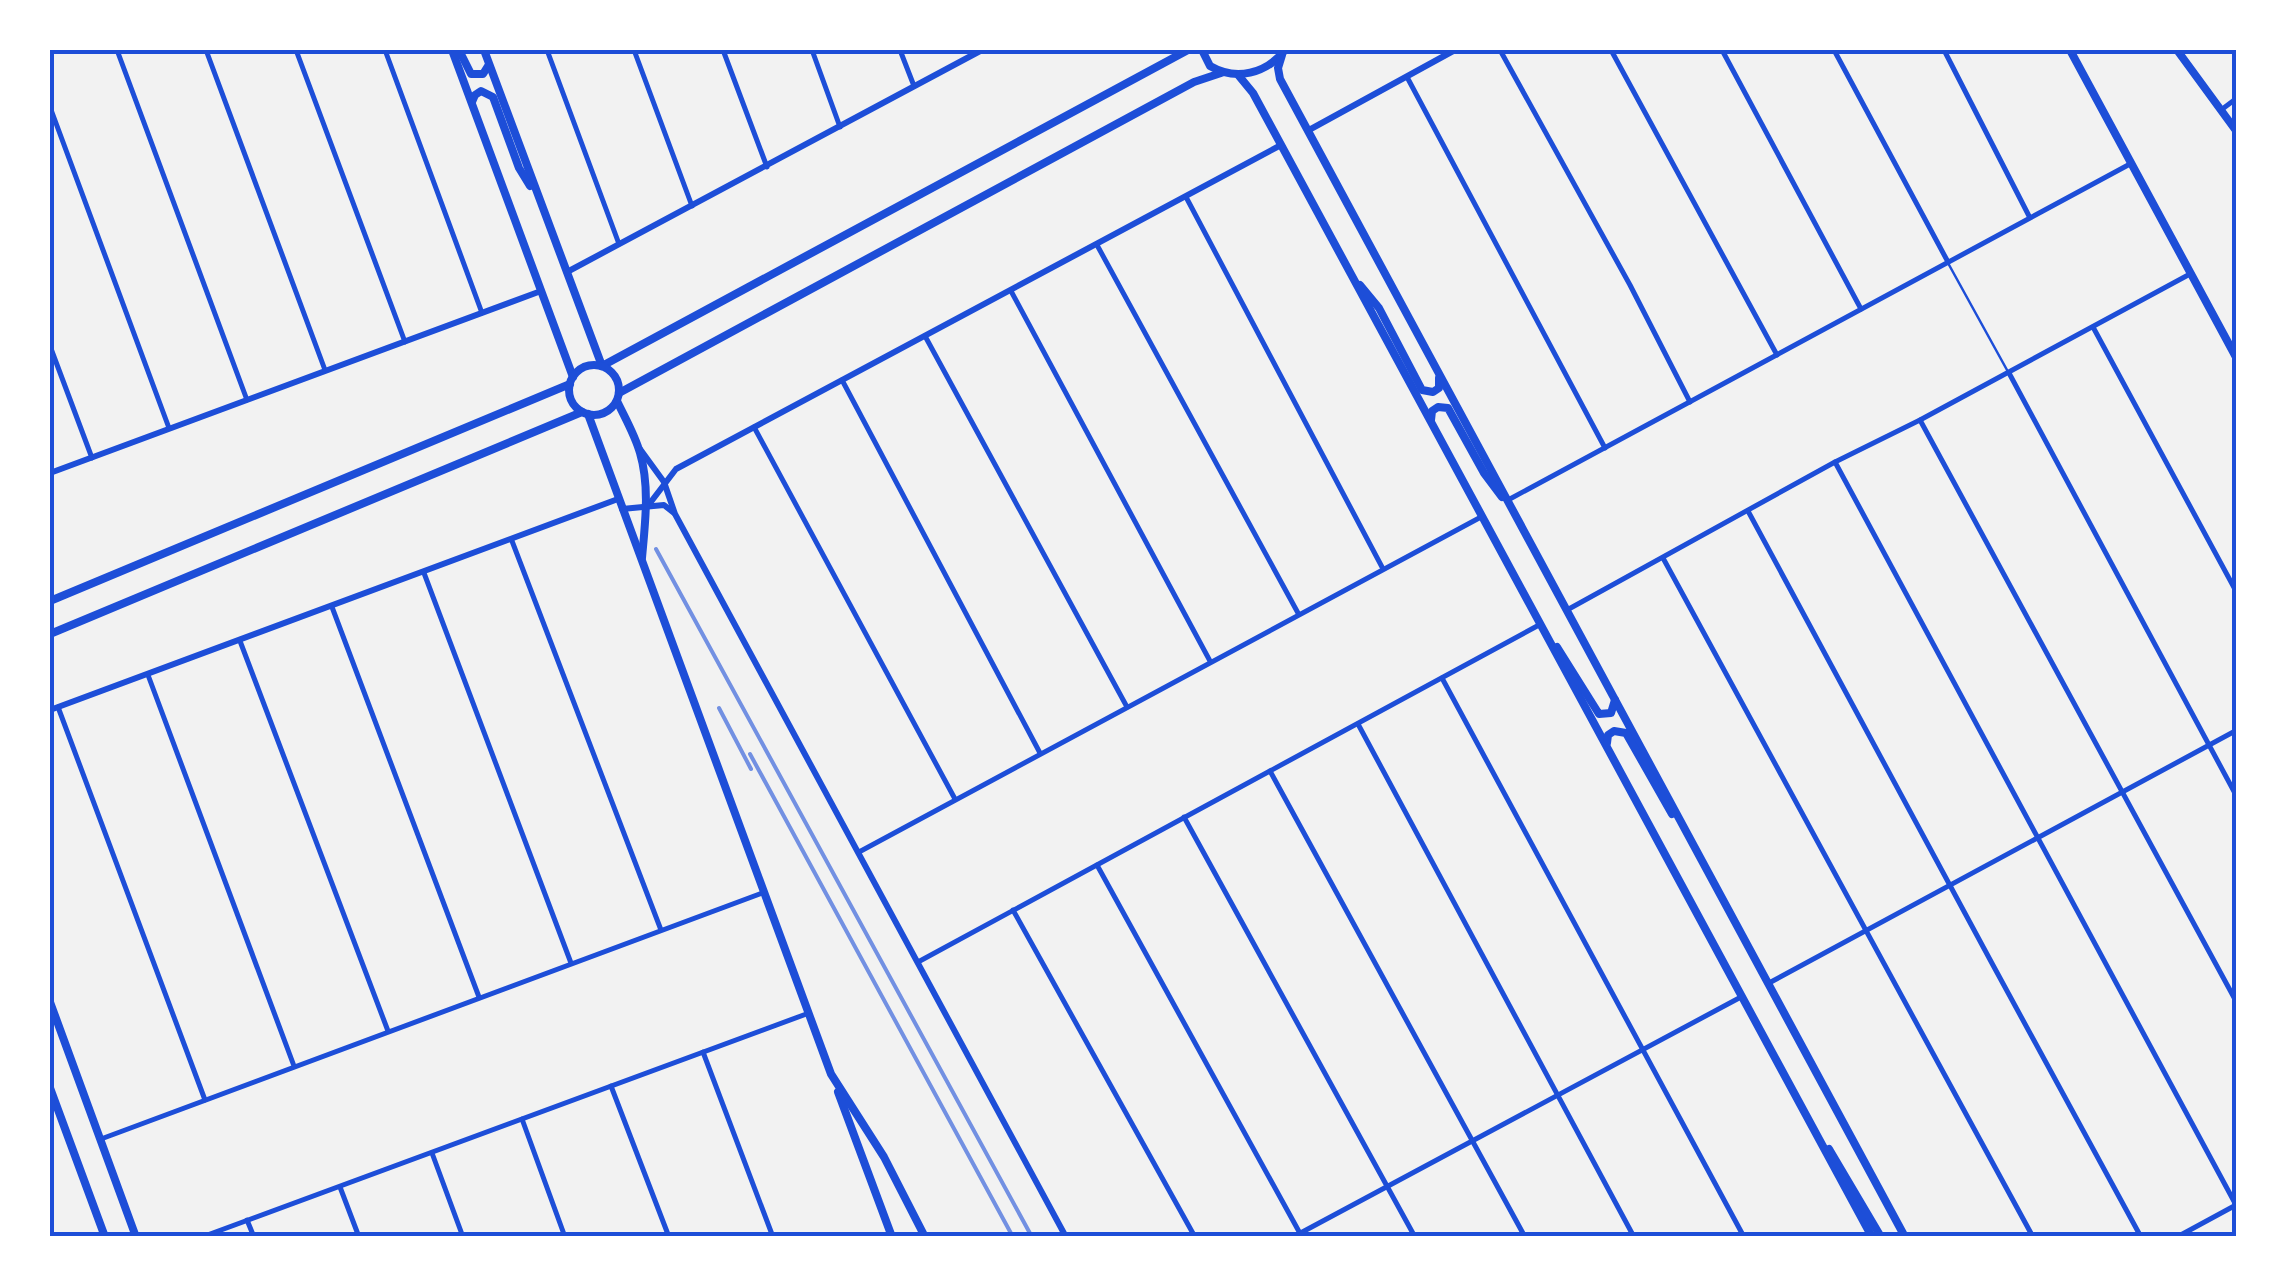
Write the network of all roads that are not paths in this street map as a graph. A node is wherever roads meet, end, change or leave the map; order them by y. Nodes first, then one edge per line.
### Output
1 (117, 50) edge
2 (206, 50) edge
3 (296, 50) edge
4 (385, 50) edge
5 (455, 50) edge
6 (484, 50) edge
7 (546, 50) edge
8 (634, 50) edge
9 (724, 50) edge
10 (812, 50) edge
11 (900, 50) edge
12 (982, 50) edge
13 (1188, 50) edge
14 (1202, 50) edge
15 (1456, 50) edge
16 (1500, 50) edge
17 (1610, 50) edge
18 (1722, 50) edge
19 (1834, 50) edge
20 (1944, 50) edge
21 (2070, 50) edge
22 (2177, 50) edge
23 (1283, 52) edge
24 (488, 62) junction
25 (1222, 72) junction
26 (1239, 76) junction
27 (1406, 77) junction
28 (914, 86) junction
29 (2237, 98) edge
30 (472, 105) junction
31 (50, 107) edge
32 (2221, 110) junction
33 (840, 127) junction
34 (1309, 130) junction
35 (2237, 132) edge
36 (1280, 144) junction
37 (2131, 164) junction
38 (767, 167) junction
39 (1186, 197) junction
40 (540, 202) junction
41 (692, 206) junction
42 (2030, 217) junction
43 (1097, 245) junction
44 (620, 247) junction
45 (1948, 262) junction
46 (1348, 270) junction
47 (567, 272) junction
48 (2190, 274) junction
49 (541, 291) junction
50 (1010, 291) junction
51 (1861, 309) junction
52 (482, 314) junction
53 (2093, 327) junction
54 (925, 336) junction
55 (405, 342) junction
56 (50, 346) edge
57 (1777, 355) junction
58 (2237, 359) edge
59 (602, 366) junction
60 (1437, 368) junction
61 (326, 370) junction
62 (2009, 373) junction
63 (571, 380) junction
64 (842, 380) junction
65 (618, 397) junction
66 (247, 400) junction
67 (1690, 402) junction
68 (584, 413) junction
69 (1920, 420) junction
70 (1430, 421) junction
71 (754, 427) junction
72 (170, 429) junction
73 (639, 448) junction
74 (1605, 448) junction
75 (92, 458) junction
76 (1835, 462) junction
77 (651, 464) junction
78 (676, 469) junction
79 (50, 473) edge
80 (664, 482) junction
81 (1508, 500) junction
82 (618, 503) junction
83 (646, 508) junction
84 (1748, 511) junction
85 (675, 514) junction
86 (1517, 516) junction
87 (1481, 517) junction
88 (512, 541) junction
89 (1663, 558) junction
90 (641, 563) junction
91 (1382, 567) junction
92 (424, 573) junction
93 (2237, 593) edge
94 (50, 601) edge
95 (332, 607) junction
96 (1567, 610) junction
97 (1298, 613) junction
98 (1543, 628) junction
99 (50, 634) edge
100 (240, 641) junction
101 (1210, 661) junction
102 (148, 675) junction
103 (1442, 678) junction
104 (1615, 699) junction
105 (1128, 708) junction
106 (54, 709) edge
107 (1358, 724) junction
108 (2237, 730) edge
109 (2209, 746) junction
110 (1608, 748) junction
111 (1041, 754) junction
112 (1270, 771) junction
113 (2122, 790) junction
114 (2237, 797) edge
115 (955, 799) junction
116 (1184, 818) junction
117 (2035, 836) junction
118 (1689, 838) junction
119 (858, 852) junction
120 (1097, 865) junction
121 (1951, 884) junction
122 (765, 892) junction
123 (1013, 910) junction
124 (1865, 930) junction
125 (661, 931) junction
126 (918, 962) junction
127 (572, 964) junction
128 (1769, 983) junction
129 (480, 997) junction
130 (1741, 997) junction
131 (50, 1002) edge
132 (2237, 1003) edge
133 (810, 1013) junction
134 (388, 1032) junction
135 (1644, 1047) junction
136 (703, 1052) junction
137 (294, 1066) junction
138 (831, 1074) junction
139 (611, 1086) junction
140 (50, 1088) edge
141 (1558, 1094) junction
142 (205, 1100) junction
143 (522, 1119) junction
144 (1811, 1125) junction
145 (101, 1139) junction
146 (1474, 1140) junction
147 (432, 1153) junction
148 (340, 1186) junction
149 (1388, 1187) junction
150 (2237, 1204) edge
151 (247, 1220) junction
152 (1298, 1236) edge
153 (105, 1237) edge
154 (136, 1237) edge
155 (202, 1237) edge
156 (254, 1237) edge
157 (359, 1237) edge
158 (463, 1237) edge
159 (565, 1237) edge
160 (669, 1237) edge
161 (774, 1237) edge
162 (892, 1237) edge
163 (926, 1237) edge
164 (1066, 1237) edge
165 (1194, 1237) edge
166 (1415, 1237) edge
167 (1525, 1237) edge
168 (1634, 1237) edge
169 (1744, 1237) edge
170 (1872, 1237) edge
171 (1881, 1237) edge
172 (1903, 1237) edge
173 (2032, 1237) edge
174 (2141, 1237) edge
175 (2177, 1237) edge

1 - 66 street
2 - 61 street
3 - 55 street
4 - 52 street
5 - 24 main road
5 - 30 main road
6 - 24 main road
7 - 44 street
8 - 41 street
9 - 38 street
10 - 33 street
11 - 28 street
12 - 28 street
13 - 59 main road
14 - 25 main road
15 - 27 street
16 - 67 street
17 - 57 street
18 - 51 street
19 - 45 street
20 - 42 street
21 - 37 main road
22 - 32 main road
23 - 26 main road
23 - 34 main road
24 - 40 main road
25 - 26 main road
25 - 65 main road
26 - 36 main road
27 - 34 street
27 - 74 street
28 - 33 street
29 - 32 street
30 - 40 main road
30 - 49 main road
31 - 72 street
32 - 35 main road
33 - 38 street
34 - 60 main road
36 - 39 street
36 - 46 main road
37 - 42 street
37 - 48 main road
38 - 41 street
39 - 43 street
39 - 91 street
40 - 47 main road
41 - 44 street
42 - 45 street
43 - 50 street
43 - 97 street
44 - 47 street
45 - 51 street
45 - 62 lane
46 - 60 main road
46 - 70 main road
47 - 59 main road
48 - 53 street
48 - 58 main road
49 - 52 street
49 - 63 main road
50 - 54 street
50 - 101 street
51 - 57 street
52 - 55 street
53 - 62 street
53 - 93 street
54 - 64 street
54 - 105 street
55 - 61 street
56 - 75 street
57 - 67 street
59 - 63 main road
59 - 65 main road
60 - 81 main road
61 - 66 street
62 - 69 street
62 - 109 street
63 - 68 main road
63 - 94 main road
64 - 71 street
64 - 111 street
65 - 68 main road
65 - 73 main road
66 - 72 street
67 - 74 street
68 - 82 main road
68 - 99 main road
69 - 76 street
69 - 113 street
70 - 86 main road
70 - 87 main road
71 - 78 street
71 - 115 street
72 - 75 street
73 - 77 street
73 - 83 main road
74 - 81 street
75 - 79 street
76 - 84 street
76 - 117 street
77 - 78 street
77 - 80 street
78 - 80 street
80 - 83 street
80 - 85 street
81 - 86 main road
82 - 83 street
82 - 88 street
82 - 90 main road
83 - 85 street
83 - 90 main road
84 - 89 street
84 - 121 street
85 - 119 street
86 - 96 main road
87 - 91 street
87 - 98 main road
88 - 92 street
88 - 125 street
89 - 96 street
89 - 124 street
90 - 122 main road
91 - 97 street
92 - 95 street
92 - 127 street
95 - 100 street
95 - 129 street
96 - 104 main road
97 - 101 street
98 - 103 street
98 - 104 main road
98 - 110 main road
100 - 102 street
100 - 134 street
101 - 105 street
102 - 106 street
102 - 137 street
103 - 107 street
103 - 135 street
104 - 118 main road
105 - 111 street
106 - 142 street
107 - 112 street
107 - 141 street
108 - 109 street
109 - 113 street
109 - 114 street
110 - 118 main road
110 - 130 main road
111 - 115 street
112 - 116 street
112 - 146 street
113 - 117 street
113 - 132 street
115 - 119 street
116 - 120 street
116 - 149 street
117 - 121 street
117 - 150 street
118 - 128 main road
119 - 126 street
120 - 123 street
120 - 152 street
121 - 124 street
121 - 174 street
122 - 125 street
122 - 133 main road
123 - 126 street
123 - 165 street
124 - 128 street
124 - 173 street
125 - 127 street
126 - 164 street
127 - 129 street
128 - 172 main road
129 - 134 street
130 - 135 street
130 - 144 main road
131 - 145 main road
133 - 136 street
133 - 138 main road
134 - 137 street
135 - 141 street
135 - 169 street
136 - 139 street
136 - 161 street
137 - 142 street
138 - 162 main road
138 - 163 main road
139 - 143 street
139 - 160 street
140 - 153 main road
141 - 146 street
141 - 168 street
142 - 145 street
143 - 147 street
143 - 159 street
144 - 170 main road
144 - 171 main road
145 - 154 main road
146 - 149 street
146 - 167 street
147 - 148 street
147 - 158 street
148 - 151 street
148 - 157 street
149 - 152 street
149 - 166 street
150 - 175 street
151 - 155 street
151 - 156 street

